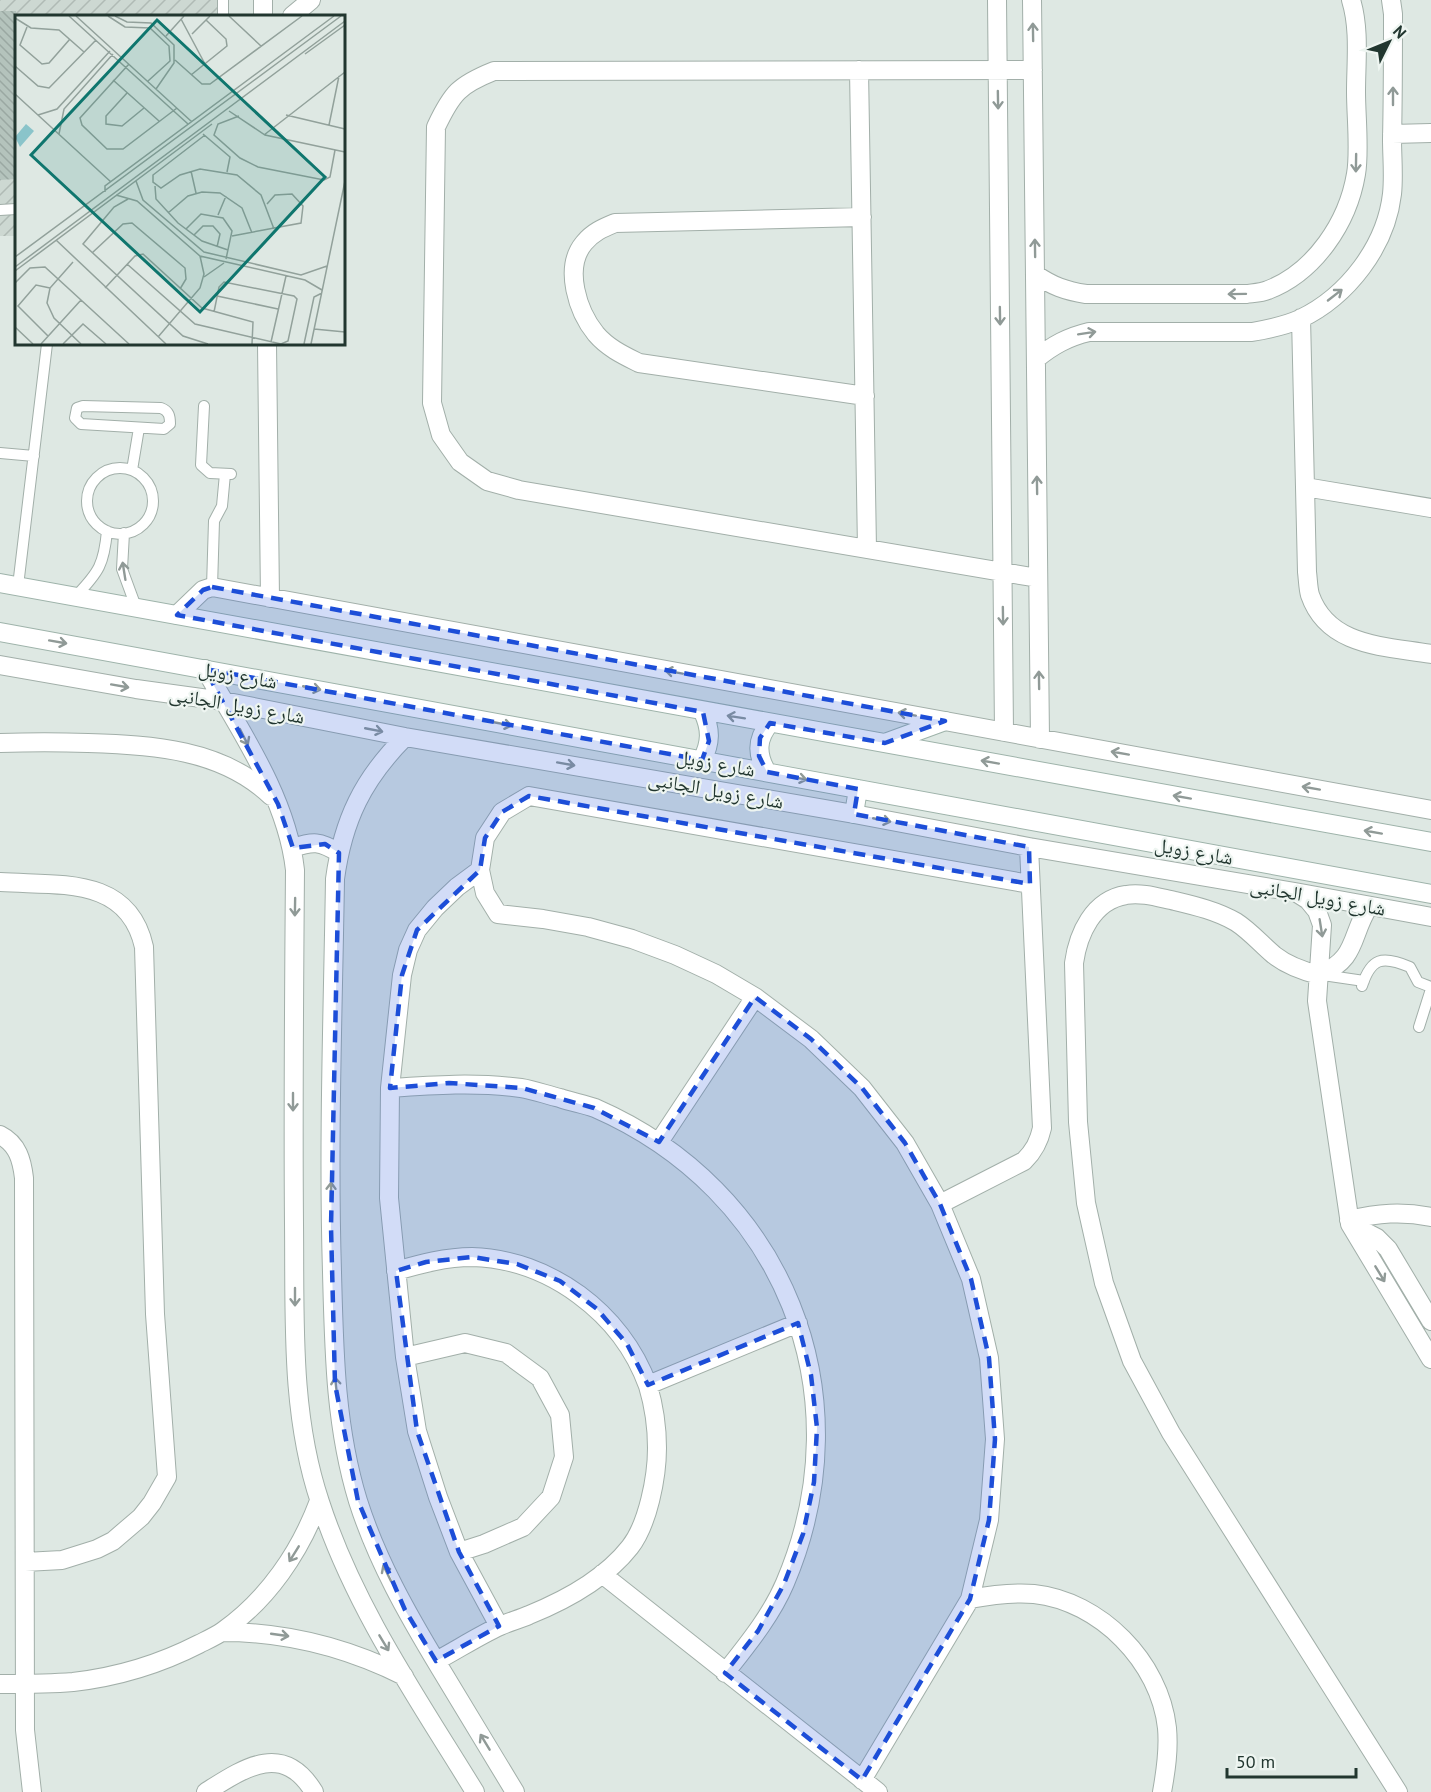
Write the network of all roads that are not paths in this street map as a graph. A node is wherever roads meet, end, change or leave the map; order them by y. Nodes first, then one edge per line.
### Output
1 (311, 0) edge
2 (997, 0) edge
3 (1032, 0) edge
4 (1351, 0) edge
5 (1391, 0) edge
6 (293, 15) edge
7 (859, 70) junction
8 (998, 70) junction
9 (1033, 70) junction
10 (1431, 133) edge
11 (1392, 134) junction
12 (15, 209) edge
13 (0, 210) edge
14 (862, 217) junction
15 (1035, 274) junction
16 (1301, 318) junction
17 (47, 345) edge
18 (267, 345) edge
19 (1036, 359) junction
20 (865, 396) junction
21 (204, 406) dead end
22 (139, 428) junction
23 (0, 453) edge
24 (34, 456) junction
25 (132, 470) junction
26 (1305, 487) junction
27 (1431, 508) edge
28 (107, 531) junction
29 (124, 533) junction
30 (867, 549) junction
31 (1003, 572) junction
32 (1038, 578) junction
33 (9, 584) edge
34 (212, 587) junction
35 (76, 596) junction
36 (270, 598) junction
37 (136, 607) junction
38 (177, 615) junction
39 (0, 632) edge
40 (1431, 654) edge
41 (0, 665) edge
42 (205, 669) junction
43 (223, 701) junction
44 (703, 712) junction
45 (945, 721) junction
46 (770, 723) junction
47 (1004, 732) junction
48 (405, 736) junction
49 (1040, 738) junction
50 (0, 743) edge
51 (885, 743) junction
52 (702, 760) junction
53 (767, 772) junction
54 (858, 789) junction
55 (278, 804) junction
56 (1431, 810) edge
57 (854, 814) junction
58 (1431, 843) edge
59 (1029, 847) junction
60 (293, 848) junction
61 (339, 853) junction
62 (480, 870) junction
63 (0, 882) edge
64 (1030, 884) junction
65 (1295, 892) junction
66 (1431, 894) edge
67 (1369, 906) junction
68 (1431, 917) edge
69 (1319, 975) junction
70 (1431, 988) edge
71 (755, 997) junction
72 (1419, 1027) dead end
73 (390, 1088) junction
74 (0, 1135) edge
75 (659, 1142) junction
76 (940, 1204) junction
77 (1431, 1216) edge
78 (1350, 1222) junction
79 (396, 1271) junction
80 (1431, 1322) edge
81 (798, 1323) junction
82 (405, 1357) junction
83 (1431, 1359) edge
84 (648, 1385) junction
85 (319, 1501) junction
86 (459, 1552) junction
87 (26, 1562) junction
88 (602, 1574) junction
89 (969, 1599) junction
90 (500, 1626) junction
91 (222, 1632) junction
92 (436, 1661) junction
93 (725, 1673) junction
94 (404, 1676) junction
95 (0, 1684) edge
96 (26, 1684) junction
97 (862, 1780) junction
98 (32, 1792) edge
99 (206, 1792) edge
100 (314, 1792) edge
101 (475, 1792) edge
102 (515, 1792) edge
103 (878, 1792) edge
104 (1162, 1792) edge
105 (1398, 1792) edge

1 - 6 street
2 - 8 street
9 -> 3 street
4 -> 15 street
11 -> 5 street
7 - 8 street
7 - 14 street
7 - 30 street
8 - 9 street
8 -> 31 street
15 -> 9 street
10 - 11 street
16 -> 11 street
12 - 13 lane
14 - 20 street
14 - 20 street
15 - 19 street
19 -> 16 street
16 - 26 street
17 - 24 lane
18 - 36 street
32 -> 19 street
20 - 30 street
21 - 34 lane
22 - 22 lane
22 - 25 lane
23 - 24 lane
24 - 33 lane
25 - 28 lane
25 - 29 lane
26 - 27 street
26 - 40 street
28 - 29 lane
28 - 35 lane
37 -> 29 lane
30 - 31 street
31 - 32 street
31 -> 47 street
49 -> 32 street
33 - 35 street
34 - 36 street
34 - 38 street
35 - 37 street
45 -> 36 street
37 - 38 street
38 - 44 street
39 -> 42 street, شارع زويل
41 -> 43 street, شارع زويل الجانبى
42 - 43 street
42 -> 52 street, شارع زويل
43 -> 48 street, شارع زويل الجانبى
43 -> 55 street
46 -> 44 street
44 - 52 street
45 - 47 street
45 - 51 street
46 - 51 street
46 - 53 street
47 - 49 street
48 -> 57 street, شارع زويل الجانبى
48 - 61 street
56 -> 49 street
50 - 55 street
58 -> 51 street
52 - 53 street, شارع زويل
53 -> 54 street, شارع زويل
54 - 57 street
54 - 66 street, شارع زويل
55 - 60 street
57 -> 59 street, شارع زويل الجانبى
59 - 64 street
59 - 65 street, شارع زويل الجانبى
60 - 61 street
60 -> 85 street
92 -> 61 street
62 - 64 street
62 - 71 street
62 - 73 street
63 - 87 street
64 - 76 street
65 - 67 street, شارع زويل الجانبى
65 -> 69 street
67 - 68 street, شارع زويل الجانبى
67 - 69 street
69 - 70 lane
69 - 78 street
69 - 105 street
70 - 72 lane
71 - 75 street
71 - 76 street
73 - 75 street
73 - 79 street
74 - 87 street
75 - 81 street
76 - 89 street
77 - 78 street
78 - 80 street
78 -> 83 street
79 - 82 street
79 - 84 street
81 - 84 street
81 - 93 street
82 - 86 street
82 - 86 street
84 - 88 street
85 -> 91 street
85 -> 94 street
86 - 90 street
87 - 96 street
88 - 90 street
88 - 93 street
89 - 97 street
89 - 104 street
90 - 92 street
91 -> 94 street
91 - 96 street
102 -> 92 street
93 - 97 street
94 - 101 street
95 - 96 street
96 - 98 street
97 - 103 street
99 - 100 street

